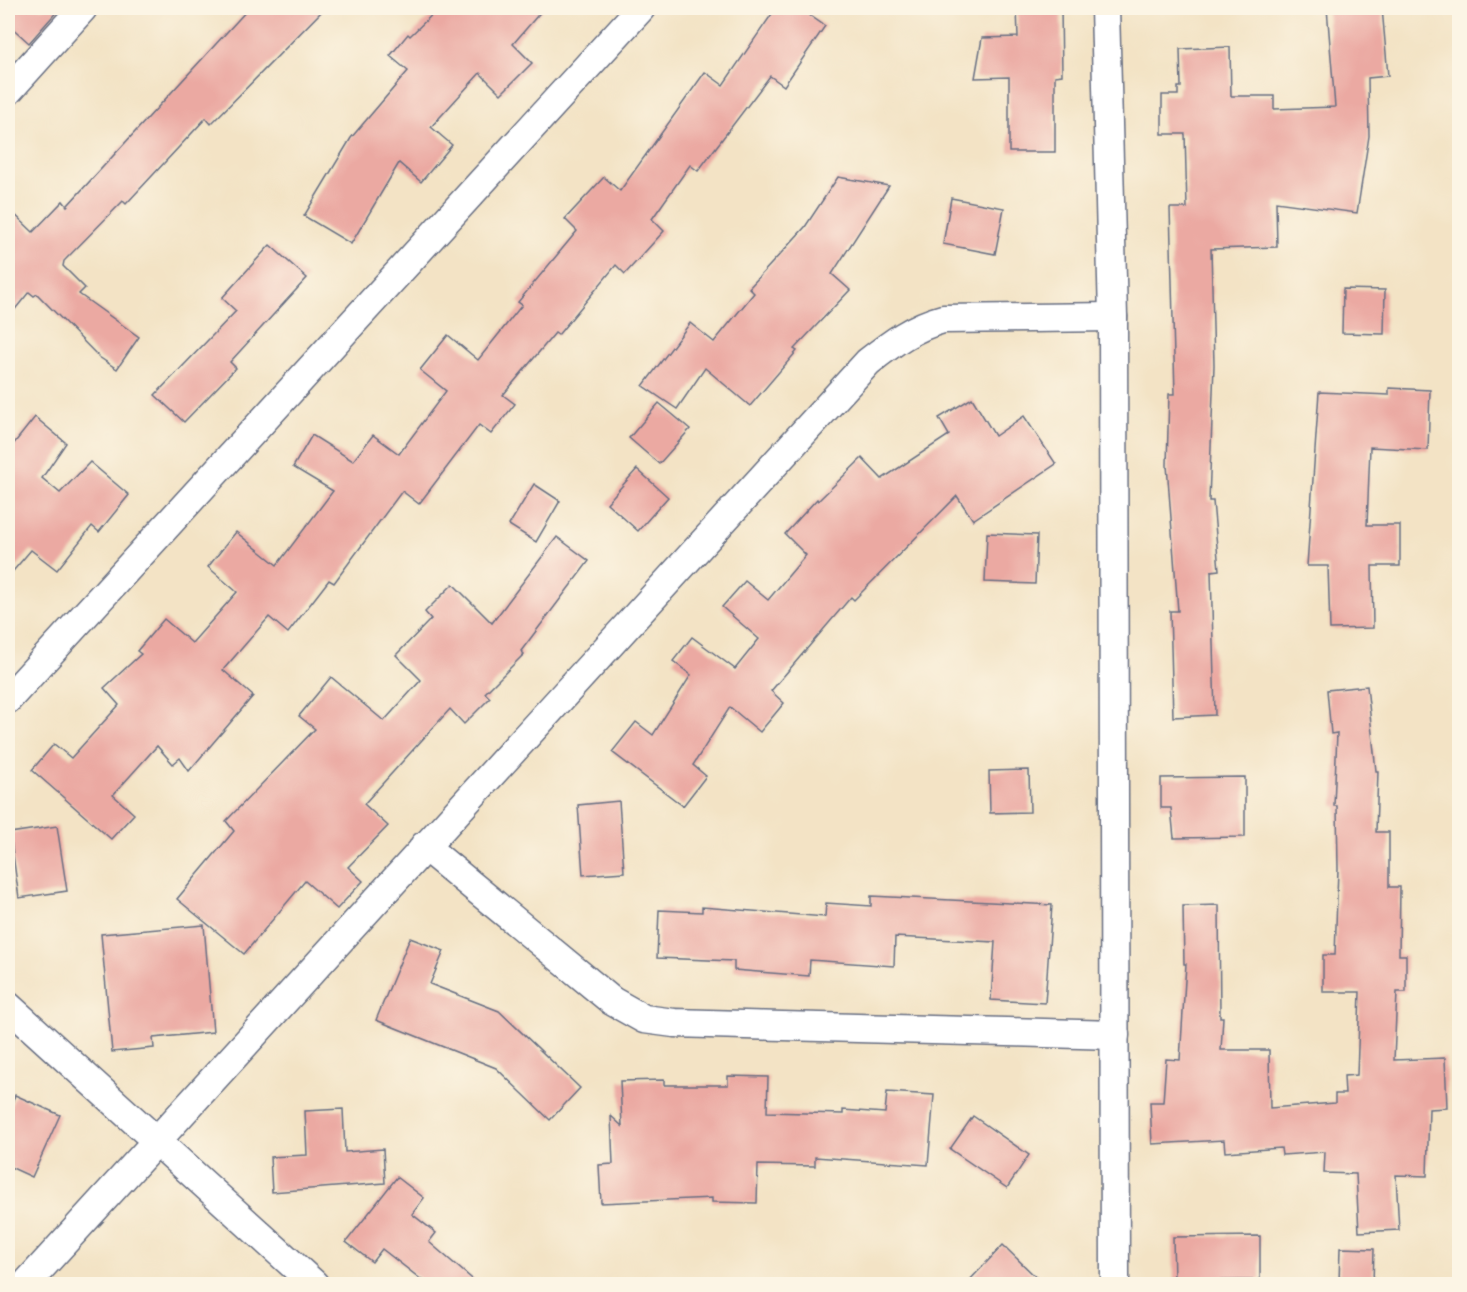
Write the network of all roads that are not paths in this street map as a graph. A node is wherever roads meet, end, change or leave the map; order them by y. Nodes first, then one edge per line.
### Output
1 (83, 8) edge
2 (641, 8) edge
3 (1105, 8) edge
4 (8, 91) edge
5 (1113, 317) junction
6 (8, 699) edge
7 (424, 846) junction
8 (8, 1006) edge
9 (1115, 1035) junction
10 (155, 1141) junction
11 (26, 1284) edge
12 (314, 1284) edge
13 (1115, 1284) edge

1 - 4 street
2 - 6 street
3 - 5 street
5 - 7 street
5 - 9 street
7 - 9 street
7 - 10 street
8 - 10 street
9 - 13 street
10 - 11 street
10 - 12 street

